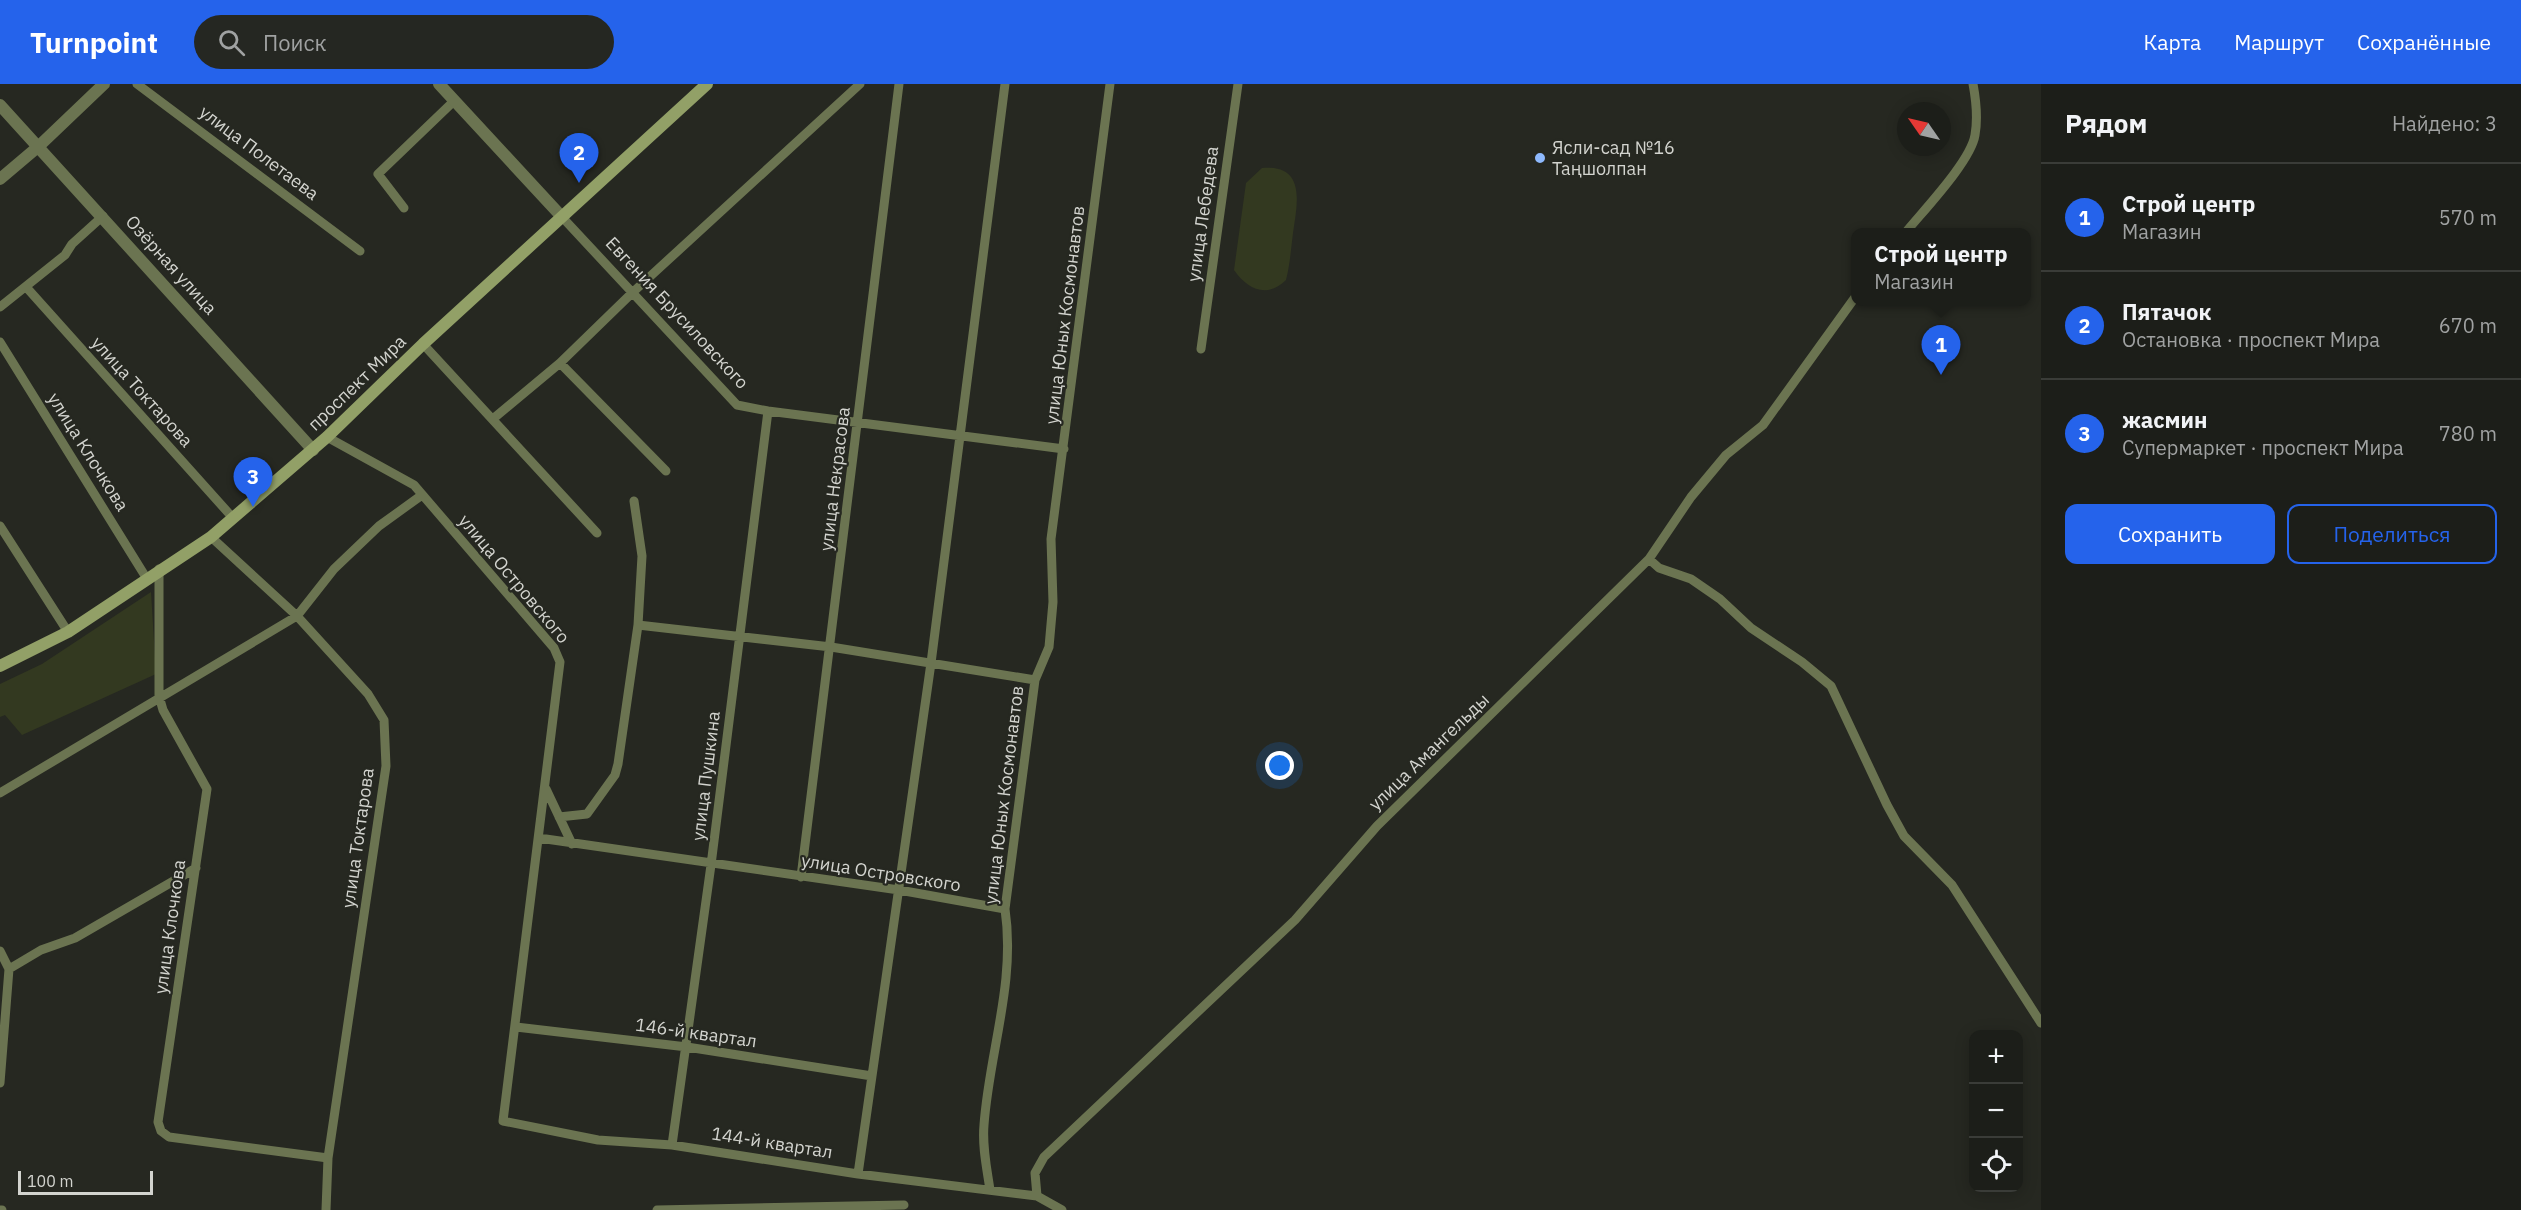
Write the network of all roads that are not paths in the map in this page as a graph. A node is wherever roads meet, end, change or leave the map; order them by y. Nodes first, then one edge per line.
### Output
1 (104, 84) edge
2 (137, 84) edge
3 (439, 84) edge
4 (707, 84) edge
5 (860, 84) edge
6 (899, 84) edge
7 (1005, 84) edge
8 (1110, 84) edge
9 (1238, 84) edge
10 (1973, 84) edge
11 (454, 101) junction
12 (0, 105) edge
13 (39, 146) junction
14 (0, 179) edge
15 (404, 208) dead end
16 (103, 216) junction
17 (562, 218) junction
18 (1909, 228) edge
19 (360, 251) dead end
20 (27, 288) junction
21 (632, 292) junction
22 (1851, 303) edge
23 (0, 308) edge
24 (0, 342) edge
25 (423, 344) junction
26 (1201, 349) dead end
27 (560, 363) junction
28 (768, 411) junction
29 (494, 418) junction
30 (859, 421) junction
31 (959, 435) junction
32 (327, 437) junction
33 (1064, 449) junction
34 (313, 450) junction
35 (666, 471) dead end
36 (422, 495) junction
37 (634, 501) dead end
38 (233, 518) junction
39 (0, 526) edge
40 (597, 533) dead end
41 (211, 537) junction
42 (1649, 559) junction
43 (159, 569) junction
44 (147, 579) junction
45 (297, 616) junction
46 (638, 624) junction
47 (68, 632) junction
48 (739, 637) junction
49 (831, 647) junction
50 (931, 663) junction
51 (0, 666) edge
52 (1035, 680) junction
53 (159, 696) junction
54 (545, 788) junction
55 (0, 793) edge
56 (559, 817) junction
57 (539, 838) junction
58 (572, 844) junction
59 (711, 865) junction
60 (196, 868) junction
61 (801, 877) junction
62 (899, 890) junction
63 (1005, 909) junction
64 (0, 951) edge
65 (9, 969) junction
66 (2041, 1023) edge
67 (516, 1027) junction
68 (687, 1047) junction
69 (872, 1076) junction
70 (0, 1083) edge
71 (503, 1121) joint
72 (672, 1145) junction
73 (328, 1158) junction
74 (858, 1173) junction
75 (990, 1190) junction
76 (1037, 1196) junction
77 (904, 1205) dead end
78 (326, 1210) edge
79 (657, 1210) edge
80 (1062, 1210) edge

1 - 13 street
2 - 19 street, улица Полетаева
3 - 11 street, Евгения Брусиловского
4 - 17 main road, проспект Мира
5 - 21 street
6 - 30 street, улица Некрасова
7 - 31 street
8 - 33 street, улица Юных Космонавтов
9 - 26 street, улица Лебедева
10 - 18 street
11 - 15 street
11 - 17 street, Евгения Брусиловского
12 - 13 street, Озёрная улица
13 - 14 street
13 - 16 street, Озёрная улица
16 - 20 street
16 - 34 street, Озёрная улица
17 - 21 street, Евгения Брусиловского
17 - 25 main road, проспект Мира
20 - 23 street
20 - 38 street, улица Токтарова
21 - 27 street
21 - 28 street, Евгения Брусиловского
22 - 42 street, улица Амангельды
24 - 44 street, улица Клочкова
25 - 29 street
25 - 32 main road, проспект Мира
27 - 29 street
27 - 35 street
28 - 30 street, Евгения Брусиловского
28 - 48 street, улица Пушкина
29 - 40 street
30 - 31 street, Евгения Брусиловского
30 - 49 street, улица Некрасова
31 - 33 street, Евгения Брусиловского
31 - 50 street
32 - 34 main road, проспект Мира
32 - 36 street, улица Островского
33 - 52 street, улица Юных Космонавтов
34 - 38 main road, проспект Мира
36 - 45 street
36 - 54 street, улица Островского
37 - 46 street
38 - 41 main road, проспект Мира
39 - 47 street
41 - 43 main road, проспект Мира
41 - 45 street, улица Токтарова
42 - 66 street
42 - 76 street, улица Амангельды
43 - 44 main road, проспект Мира
43 - 53 street, улица Клочкова
44 - 47 main road, проспект Мира
45 - 53 street
45 - 73 street, улица Токтарова
46 - 48 street
46 - 56 street
47 - 51 main road, проспект Мира
48 - 49 street
48 - 59 street, улица Пушкина
49 - 50 street
49 - 61 street, улица Некрасова
50 - 52 street
50 - 62 street
52 - 63 street, улица Юных Космонавтов
53 - 55 street
53 - 60 street, улица Клочкова
54 - 56 street
54 - 57 street, улица Островского
56 - 58 street
57 - 58 street, улица Островского
57 - 67 street, улица Островского
58 - 59 street, улица Островского
59 - 61 street, улица Островского
59 - 68 street, улица Пушкина
60 - 65 street
60 - 73 street, улица Клочкова
61 - 62 street, улица Островского
62 - 63 street, улица Островского
62 - 69 street
63 - 75 street, улица Юных Космонавтов
64 - 65 street
65 - 70 street
67 - 68 street, 146-й квартал
67 - 71 street, улица Островского
68 - 69 street, 146-й квартал
68 - 72 street, улица Пушкина
69 - 74 street
71 - 72 street, 144-й квартал
72 - 74 street, 144-й квартал
73 - 78 street, улица Токтарова
74 - 75 street, 144-й квартал
75 - 76 street, 144-й квартал
76 - 80 street
77 - 79 street

